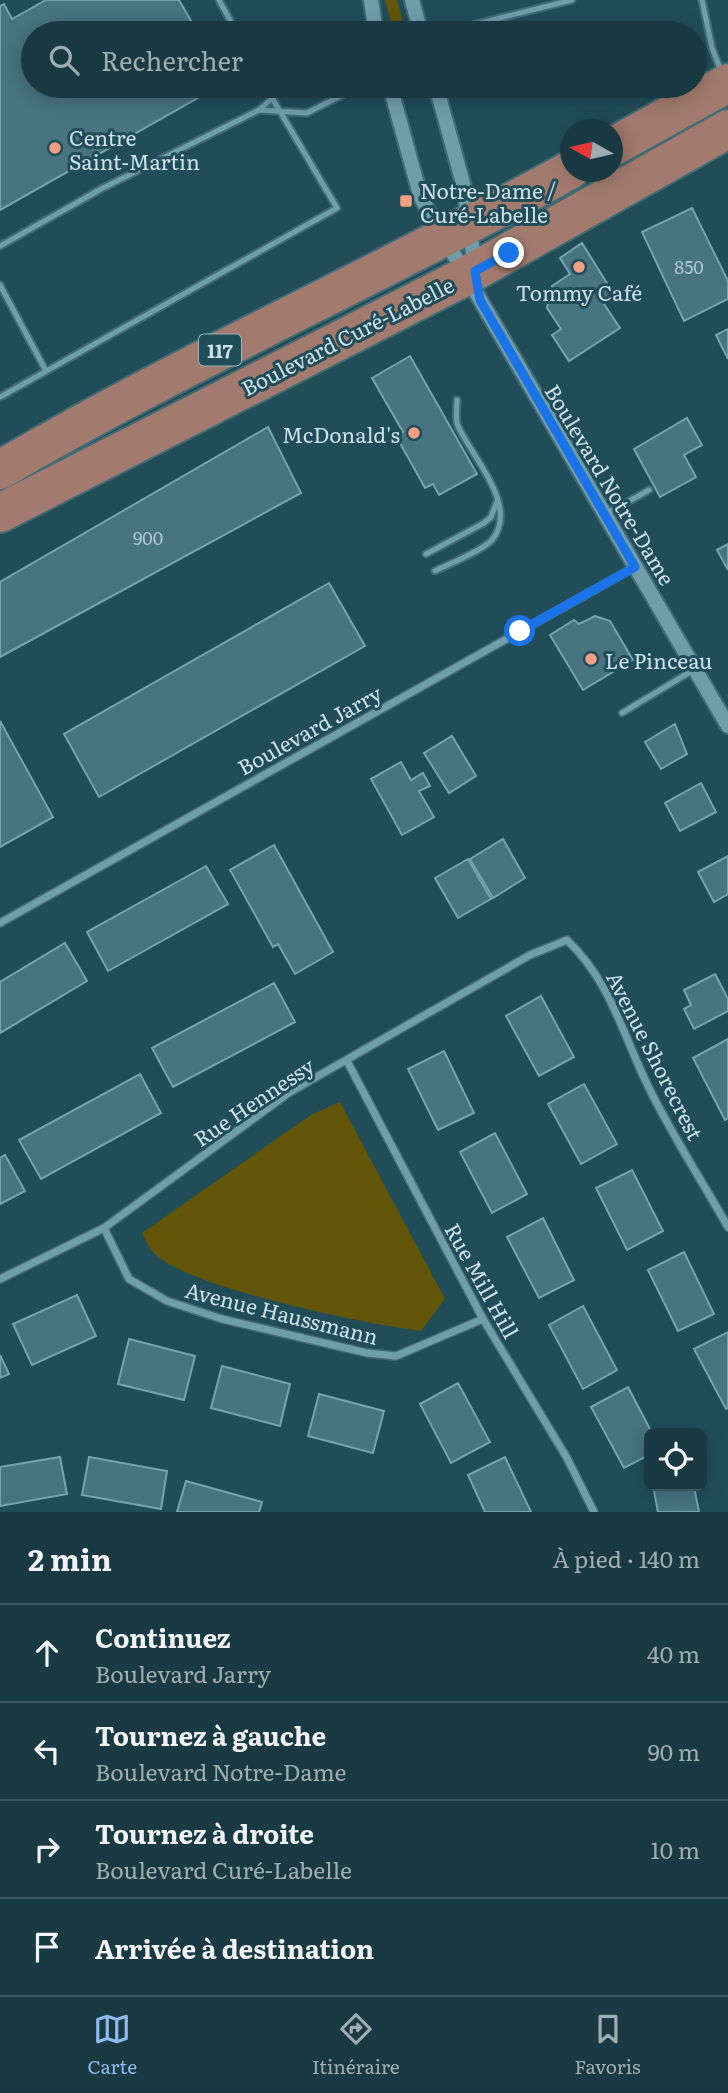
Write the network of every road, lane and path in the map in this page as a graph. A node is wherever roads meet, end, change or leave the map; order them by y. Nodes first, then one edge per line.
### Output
1 (219, 0) edge
2 (371, 0) edge
3 (412, 0) edge
4 (572, 0) edge
5 (702, 0) edge
6 (230, 21) edge
7 (374, 21) edge
8 (418, 21) edge
9 (488, 21) edge
10 (706, 21) edge
11 (707, 24) edge
12 (728, 83) edge
13 (707, 94) edge
14 (273, 98) joint
15 (336, 98) edge
16 (393, 98) edge
17 (439, 98) edge
18 (700, 98) edge
19 (259, 110) junction
20 (281, 111) junction
21 (728, 130) edge
22 (623, 140) edge
23 (560, 175) edge
24 (456, 231) junction
25 (0, 246) edge
26 (474, 282) junction
27 (0, 285) edge
28 (46, 371) junction
29 (0, 397) edge
30 (457, 400) dead end
31 (0, 470) edge
32 (649, 490) dead end
33 (497, 499) junction
34 (0, 513) edge
35 (605, 514) junction
36 (426, 554) dead end
37 (635, 567) junction
38 (435, 571) dead end
39 (695, 669) junction
40 (622, 712) dead end
41 (728, 726) edge
42 (0, 923) edge
43 (567, 940) joint
44 (347, 1061) junction
45 (728, 1227) edge
46 (104, 1228) junction
47 (0, 1279) edge
48 (483, 1319) junction
49 (594, 1512) edge

1 - 6 lane
2 - 7 street
3 - 8 street
4 - 9 lane
5 - 10 lane
11 - 12 lane
12 - 13 main road
14 - 19 lane
14 - 20 lane
15 - 20 lane
16 - 24 street, Boulevard Notre-Dame
17 - 24 street, Boulevard Notre-Dame
18 - 22 main road
19 - 20 lane
19 - 25 lane
20 - 28 lane
21 - 26 main road, Boulevard Curé-Labelle / 117
23 - 24 main road, Boulevard Curé-Labelle / 117
24 - 26 street, Boulevard Notre-Dame
24 - 26 street, Boulevard Notre-Dame
24 - 31 main road, Boulevard Curé-Labelle / 117
26 - 34 main road, Boulevard Curé-Labelle / 117
26 - 35 street, Boulevard Notre-Dame
27 - 28 lane
28 - 29 lane
30 - 33 lane
32 - 35 lane
33 - 36 lane
33 - 38 lane
35 - 37 street, Boulevard Notre-Dame
37 - 39 street, Boulevard Notre-Dame
37 - 42 street, Boulevard Jarry
39 - 40 lane
39 - 41 street, Boulevard Notre-Dame
43 - 44 street, Rue Hennessy
43 - 45 street, Avenue Shorecrest
44 - 46 street, Rue Hennessy
44 - 48 street, Rue Mill Hill
46 - 47 street, Rue Hennessy
46 - 48 street, Avenue Haussmann
48 - 49 street, Rue Mill Hill

